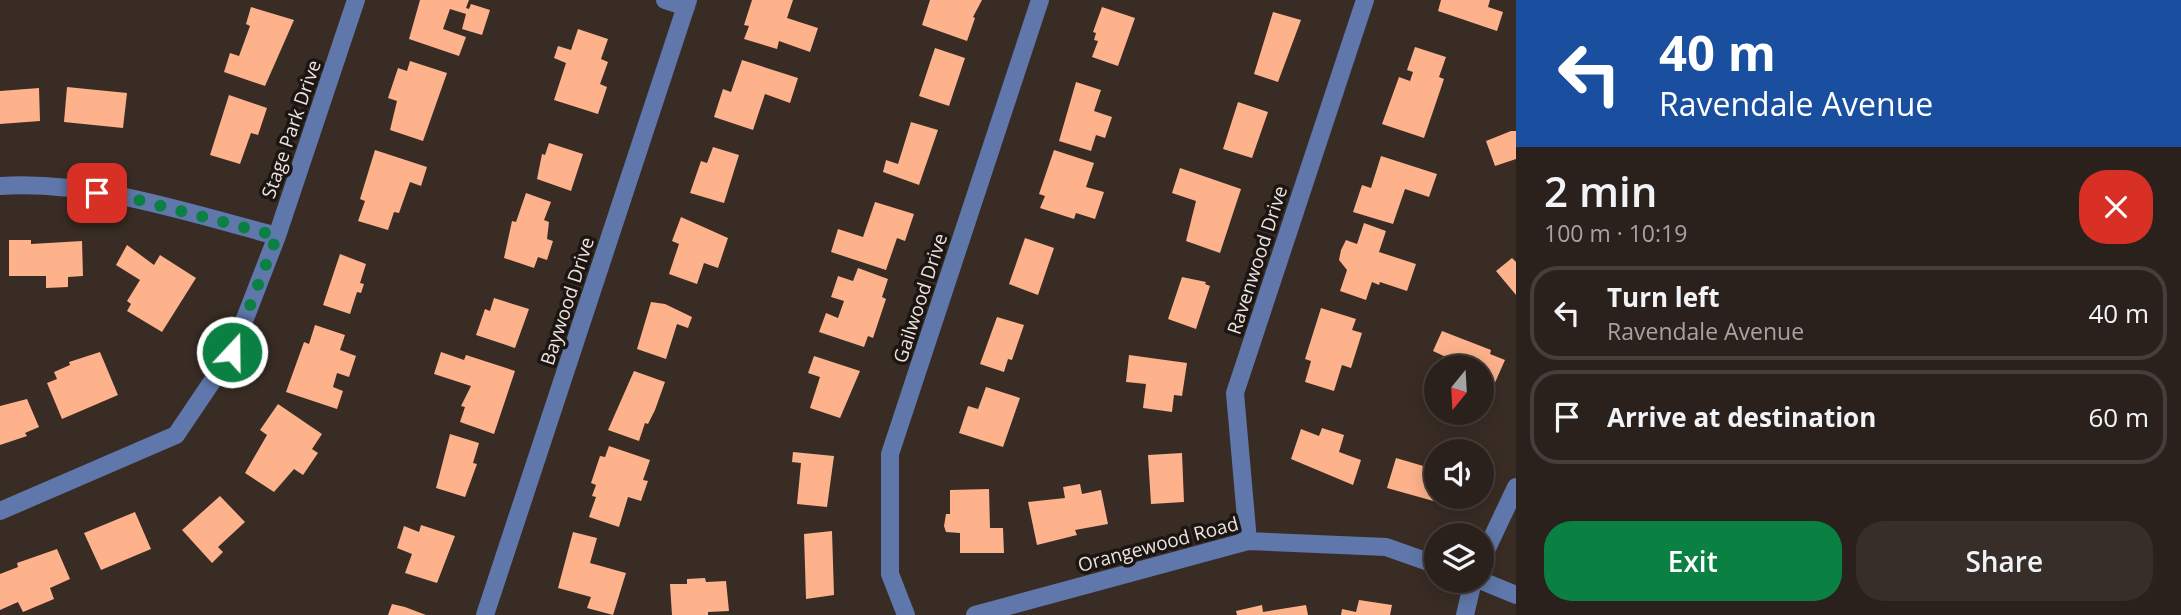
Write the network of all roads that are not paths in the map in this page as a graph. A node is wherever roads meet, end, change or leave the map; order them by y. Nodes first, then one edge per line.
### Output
1 (356, 0) edge
2 (665, 0) edge
3 (1040, 0) edge
4 (1365, 0) edge
5 (687, 4) edge
6 (0, 187) edge
7 (277, 236) junction
8 (1516, 487) edge
9 (0, 511) edge
10 (1494, 534) edge
11 (1248, 541) junction
12 (1424, 560) edge
13 (1494, 586) edge
14 (1470, 593) edge
15 (1516, 595) edge
16 (485, 615) edge
17 (905, 615) edge
18 (975, 615) edge
19 (1465, 615) edge

1 - 7 street, Stage Park Drive
2 - 5 street
3 - 17 street, Gailwood Drive
4 - 11 street, Ravenwood Drive
5 - 16 street, Baywood Drive
6 - 7 street
7 - 9 street, Stage Park Drive
8 - 10 street
11 - 12 street, Orangewood Road
11 - 18 street, Orangewood Road
13 - 15 street
14 - 19 street

